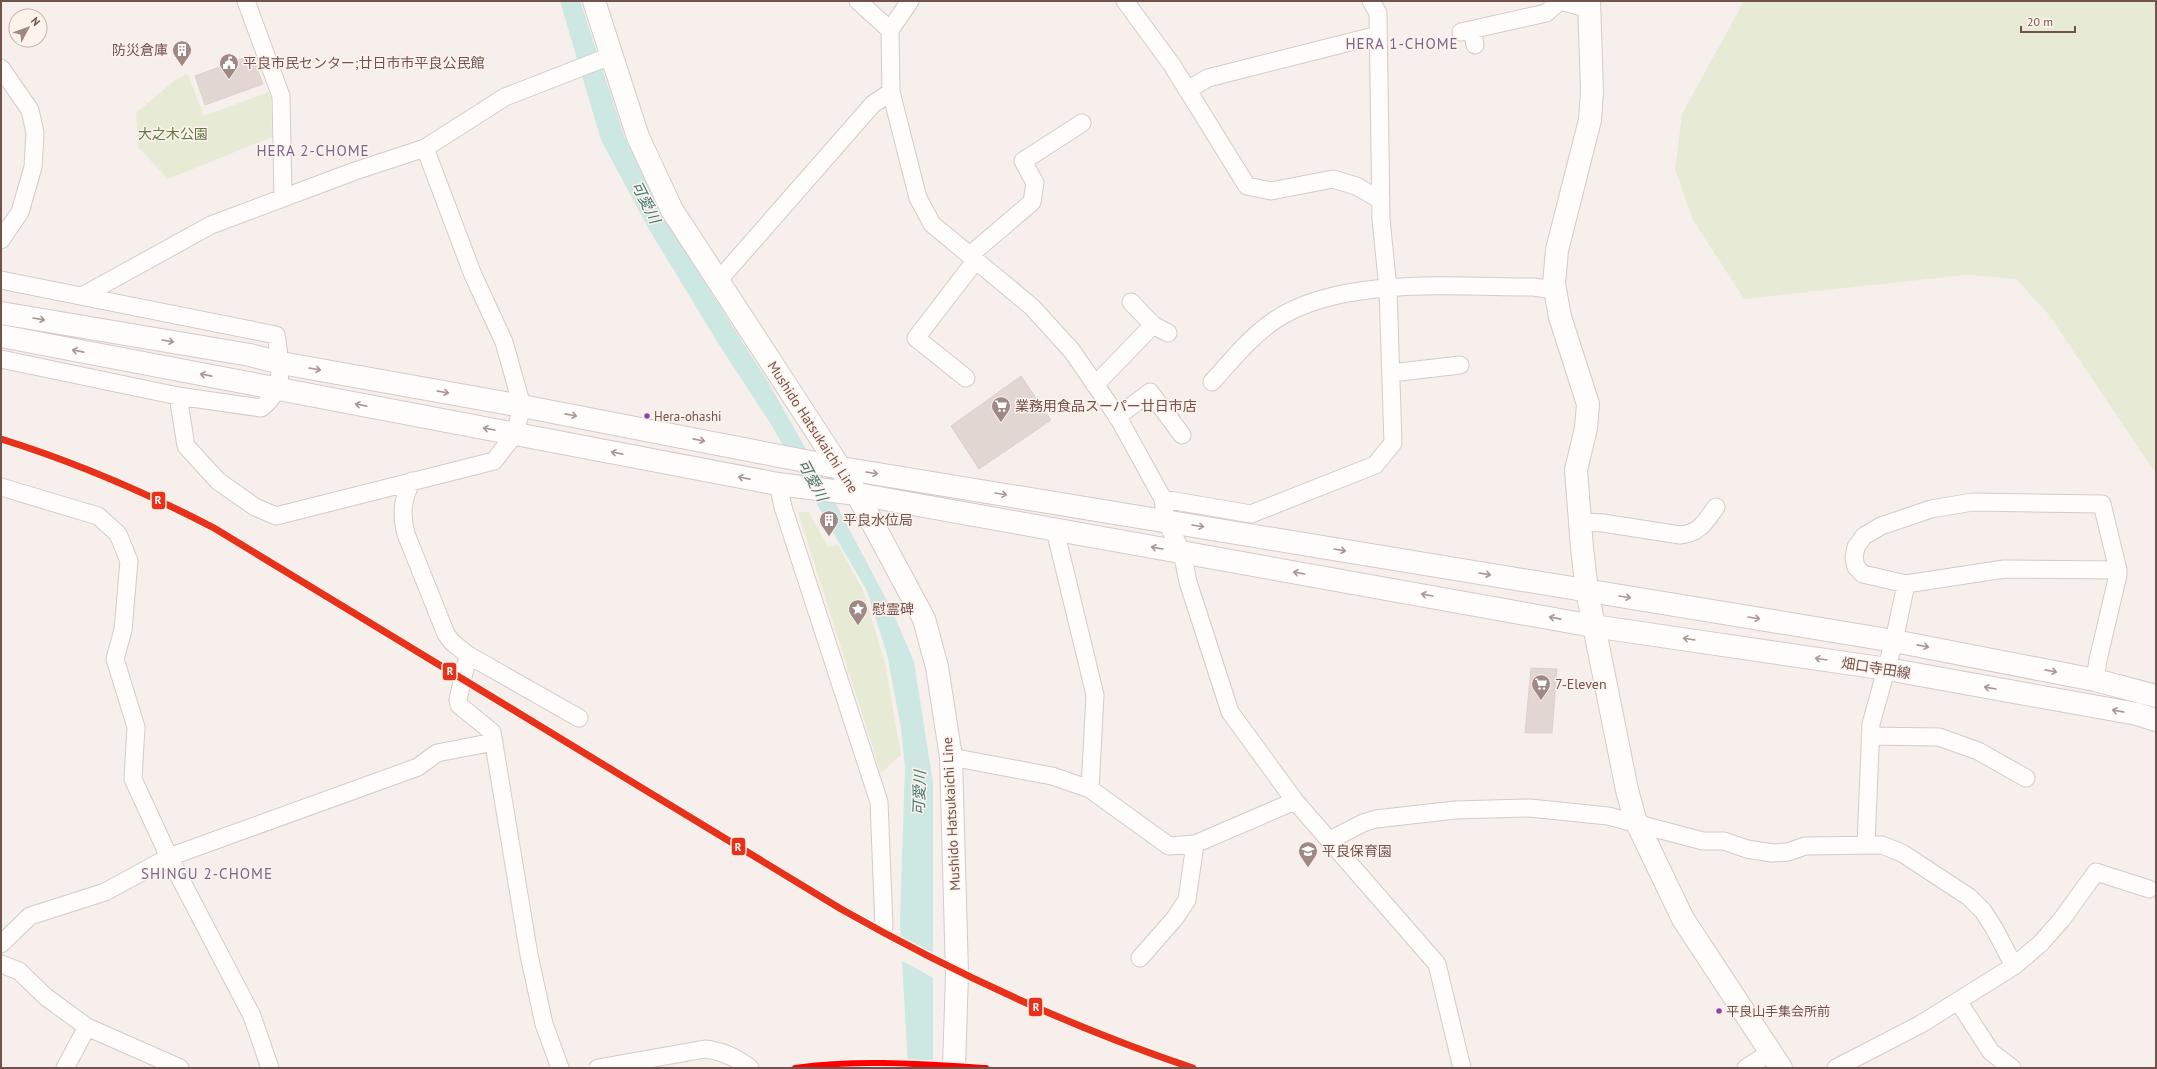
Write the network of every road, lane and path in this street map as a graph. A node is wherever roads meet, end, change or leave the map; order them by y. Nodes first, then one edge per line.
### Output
1 (246, 1) edge
2 (594, 1) edge
3 (858, 1) edge
4 (910, 1) edge
5 (1125, 1) edge
6 (1371, 1) edge
7 (1560, 1) edge
8 (1589, 5) edge
9 (890, 30) junction
10 (1378, 35) junction
11 (1469, 36) dead end
12 (606, 59) junction
13 (1, 68) edge
14 (1187, 90) junction
15 (891, 92) junction
16 (1082, 123) dead end
17 (425, 148) junction
18 (283, 198) junction
19 (1381, 200) junction
20 (1, 240) edge
21 (973, 258) junction
22 (1, 280) edge
23 (718, 281) junction
24 (1388, 289) junction
25 (1554, 290) junction
26 (84, 295) junction
27 (1131, 302) dead end
28 (1, 313) edge
29 (1153, 325) junction
30 (1168, 333) dead end
31 (1, 336) edge
32 (1, 359) edge
33 (281, 363) junction
34 (1460, 365) dead end
35 (1391, 373) junction
36 (966, 378) dead end
37 (1212, 382) dead end
38 (1095, 385) junction
39 (278, 389) junction
40 (178, 396) junction
41 (522, 406) junction
42 (1117, 417) junction
43 (515, 434) junction
44 (1182, 435) dead end
45 (830, 465) junction
46 (412, 482) junction
47 (780, 485) junction
48 (1, 487) edge
49 (857, 494) junction
50 (1163, 499) junction
51 (1716, 507) dead end
52 (1166, 521) junction
53 (1581, 522) junction
54 (1055, 530) junction
55 (1182, 552) junction
56 (2118, 570) junction
57 (1906, 584) junction
58 (1587, 591) junction
59 (1593, 626) junction
60 (1894, 641) junction
61 (468, 655) junction
62 (1887, 669) junction
63 (2095, 680) junction
64 (2156, 696) edge
65 (579, 718) dead end
66 (2156, 720) edge
67 (1870, 736) junction
68 (494, 742) junction
69 (951, 757) junction
70 (2026, 778) dead end
71 (1090, 789) junction
72 (1295, 801) junction
73 (1638, 825) junction
74 (1330, 840) junction
75 (1196, 844) junction
76 (1866, 845) junction
77 (169, 857) junction
78 (2149, 889) dead end
79 (884, 927) dead end
80 (1, 944) edge
81 (1140, 958) dead end
82 (1, 964) edge
83 (2014, 966) junction
84 (1958, 1001) junction
85 (87, 1027) junction
86 (1776, 1060) edge
87 (65, 1068) edge
88 (180, 1068) edge
89 (270, 1068) edge
90 (560, 1068) edge
91 (598, 1068) edge
92 (750, 1068) edge
93 (954, 1068) edge
94 (1462, 1068) edge
95 (1746, 1068) edge
96 (1836, 1068) edge
97 (2012, 1068) edge

1 - 18 street
2 - 12 street, Mushido Hatsukaichi Line
3 - 9 street
4 - 9 street
5 - 14 street
6 - 10 street
7 - 8 street
7 - 11 street
8 - 25 street
9 - 15 street
10 - 14 street
10 - 19 street
12 - 17 street
12 - 23 street, Mushido Hatsukaichi Line
13 - 20 street
14 - 19 street
15 - 21 street
15 - 23 street
16 - 21 street
17 - 18 street
17 - 41 street
18 - 26 street
19 - 24 street
21 - 36 street
21 - 38 street
22 - 26 street
23 - 45 street, Mushido Hatsukaichi Line
24 - 25 street
24 - 35 street
24 - 37 street
25 - 53 street
26 - 33 street
27 - 29 street
28 -> 33 street
29 - 30 street
29 - 38 street
39 -> 31 street, 畑口寺田線
32 - 40 street
33 - 39 street
33 -> 41 street
34 - 35 street
35 - 50 street
38 - 42 street
39 - 40 street
43 -> 39 street, 畑口寺田線
40 - 46 street
41 - 43 street
41 -> 45 street
42 - 44 street
42 - 50 street
43 - 46 street
47 -> 43 street, 畑口寺田線
45 - 49 street, Mushido Hatsukaichi Line
45 -> 52 street
46 - 61 street
47 - 49 street, 畑口寺田線
47 - 79 street
48 - 77 street
49 - 54 street, 畑口寺田線
49 - 69 street, Mushido Hatsukaichi Line
50 - 52 street
51 - 53 street
52 - 55 street
52 -> 58 street
53 - 58 street
55 -> 54 street, 畑口寺田線
54 - 71 street
59 -> 55 street, 畑口寺田線
55 - 72 street
56 - 57 street
56 - 57 street
56 - 63 street
57 - 60 street
58 - 59 street
58 -> 60 street
62 -> 59 street, 畑口寺田線
59 - 73 street
60 - 62 street
60 -> 63 street
61 - 65 street
61 - 68 street
66 -> 62 street, 畑口寺田線
62 - 67 street
63 - 64 street
67 - 70 street
67 - 76 street
68 - 77 street
68 - 90 street
69 - 71 street
69 - 93 street, Mushido Hatsukaichi Line
71 - 75 street
72 - 74 street
72 - 75 street
73 - 74 street
73 - 76 street
73 - 86 street
74 - 94 street
75 - 81 street
76 - 83 street
77 - 80 street
77 - 89 street
78 - 83 street
82 - 85 street
83 - 84 street
84 - 96 street
84 - 97 street
85 - 87 street
85 - 88 street
86 - 95 street
91 - 92 street

